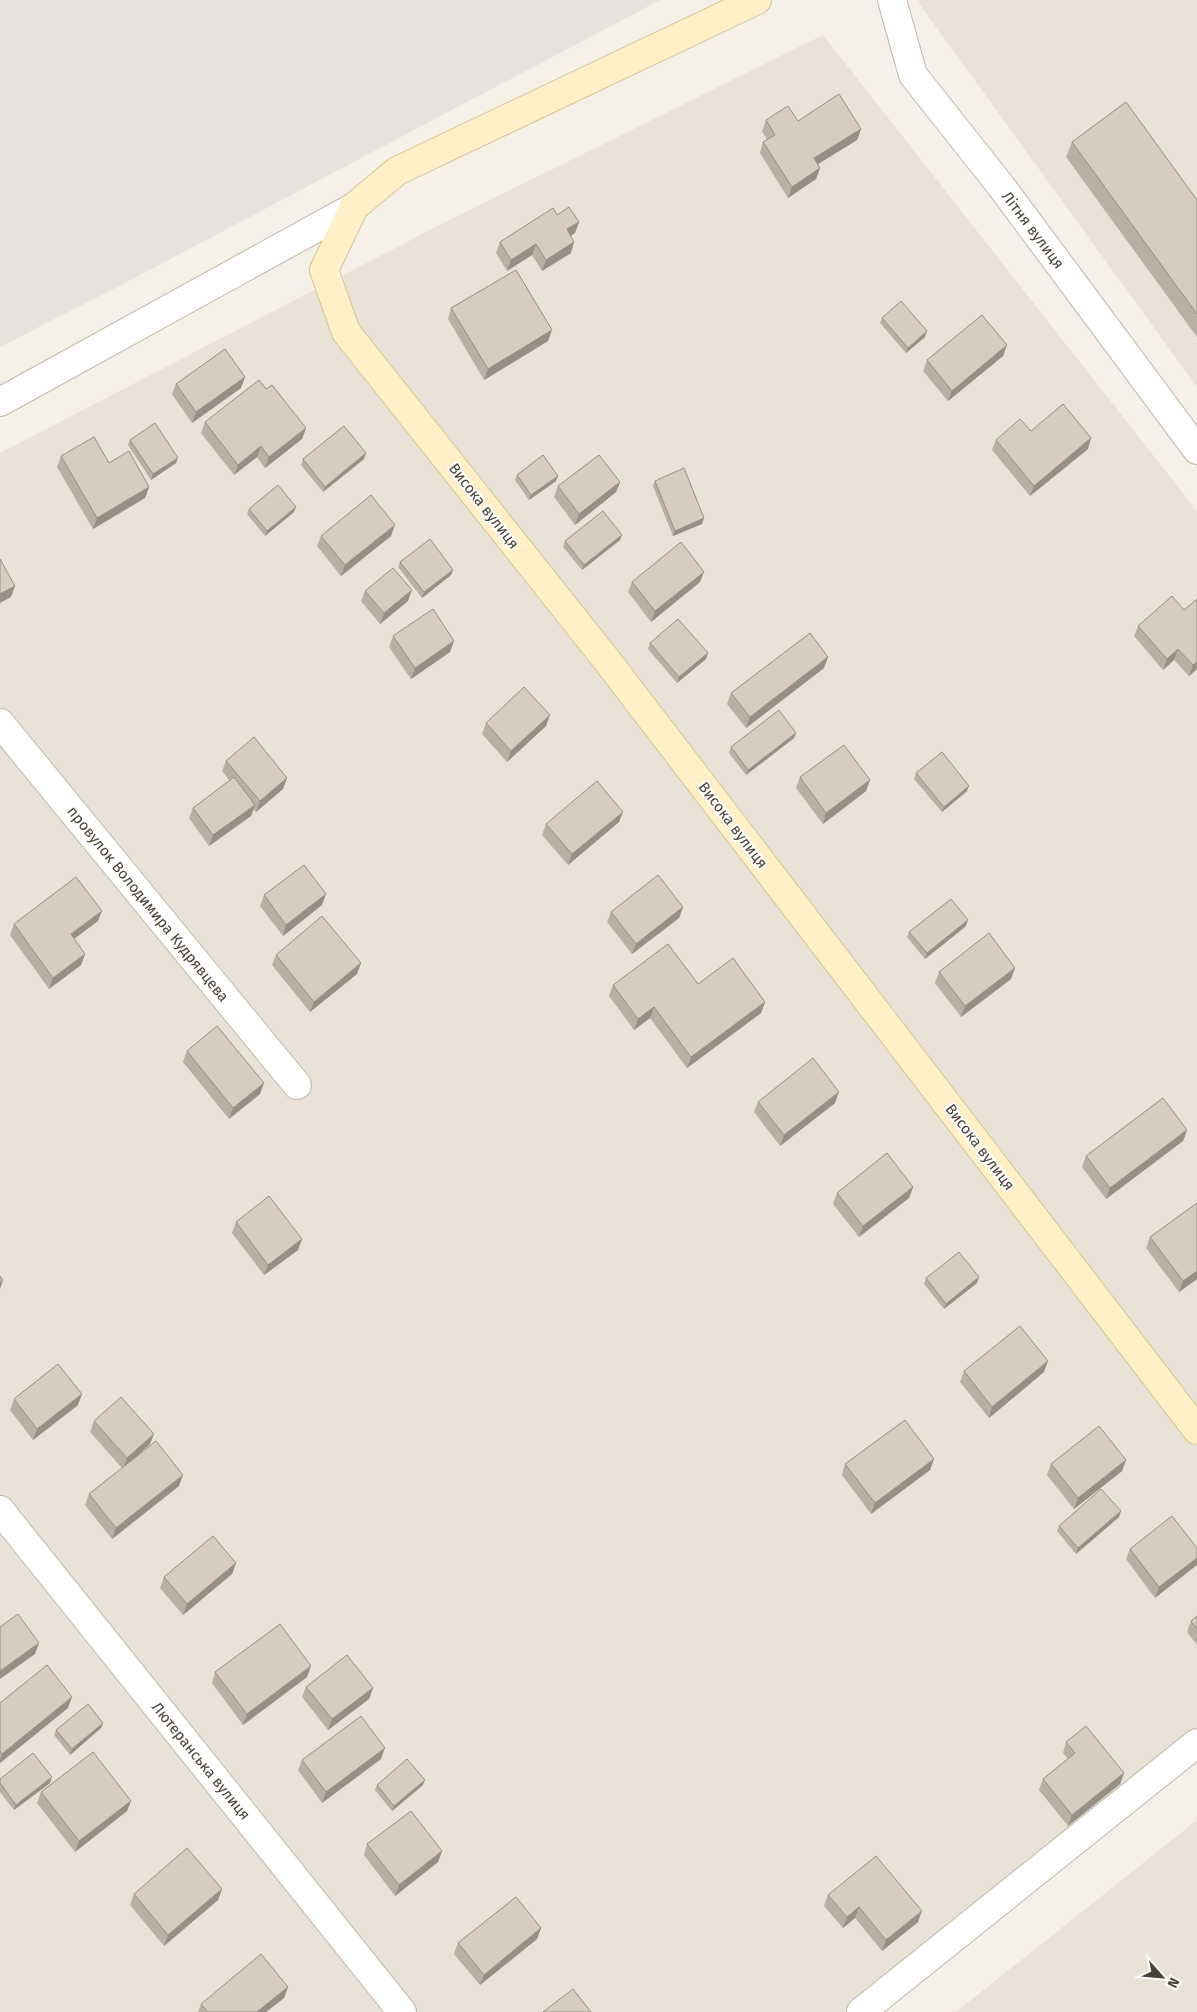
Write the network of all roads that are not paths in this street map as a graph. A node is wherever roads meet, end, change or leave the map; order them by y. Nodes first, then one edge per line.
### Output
1 (757, 0) edge
2 (892, 0) edge
3 (354, 208) junction
4 (0, 402) edge
5 (1197, 450) edge
6 (0, 723) edge
7 (297, 1086) dead end
8 (1197, 1430) edge
9 (0, 1510) edge
10 (1197, 1743) edge
11 (402, 2012) edge
12 (861, 2012) edge

1 - 3 street
2 - 5 street, Літня вулиця
3 - 4 street
3 - 8 street, Висока вулиця
6 - 7 street, провулок Володимира Кудрявцева
9 - 11 street, Лютеранська вулиця
10 - 12 street

